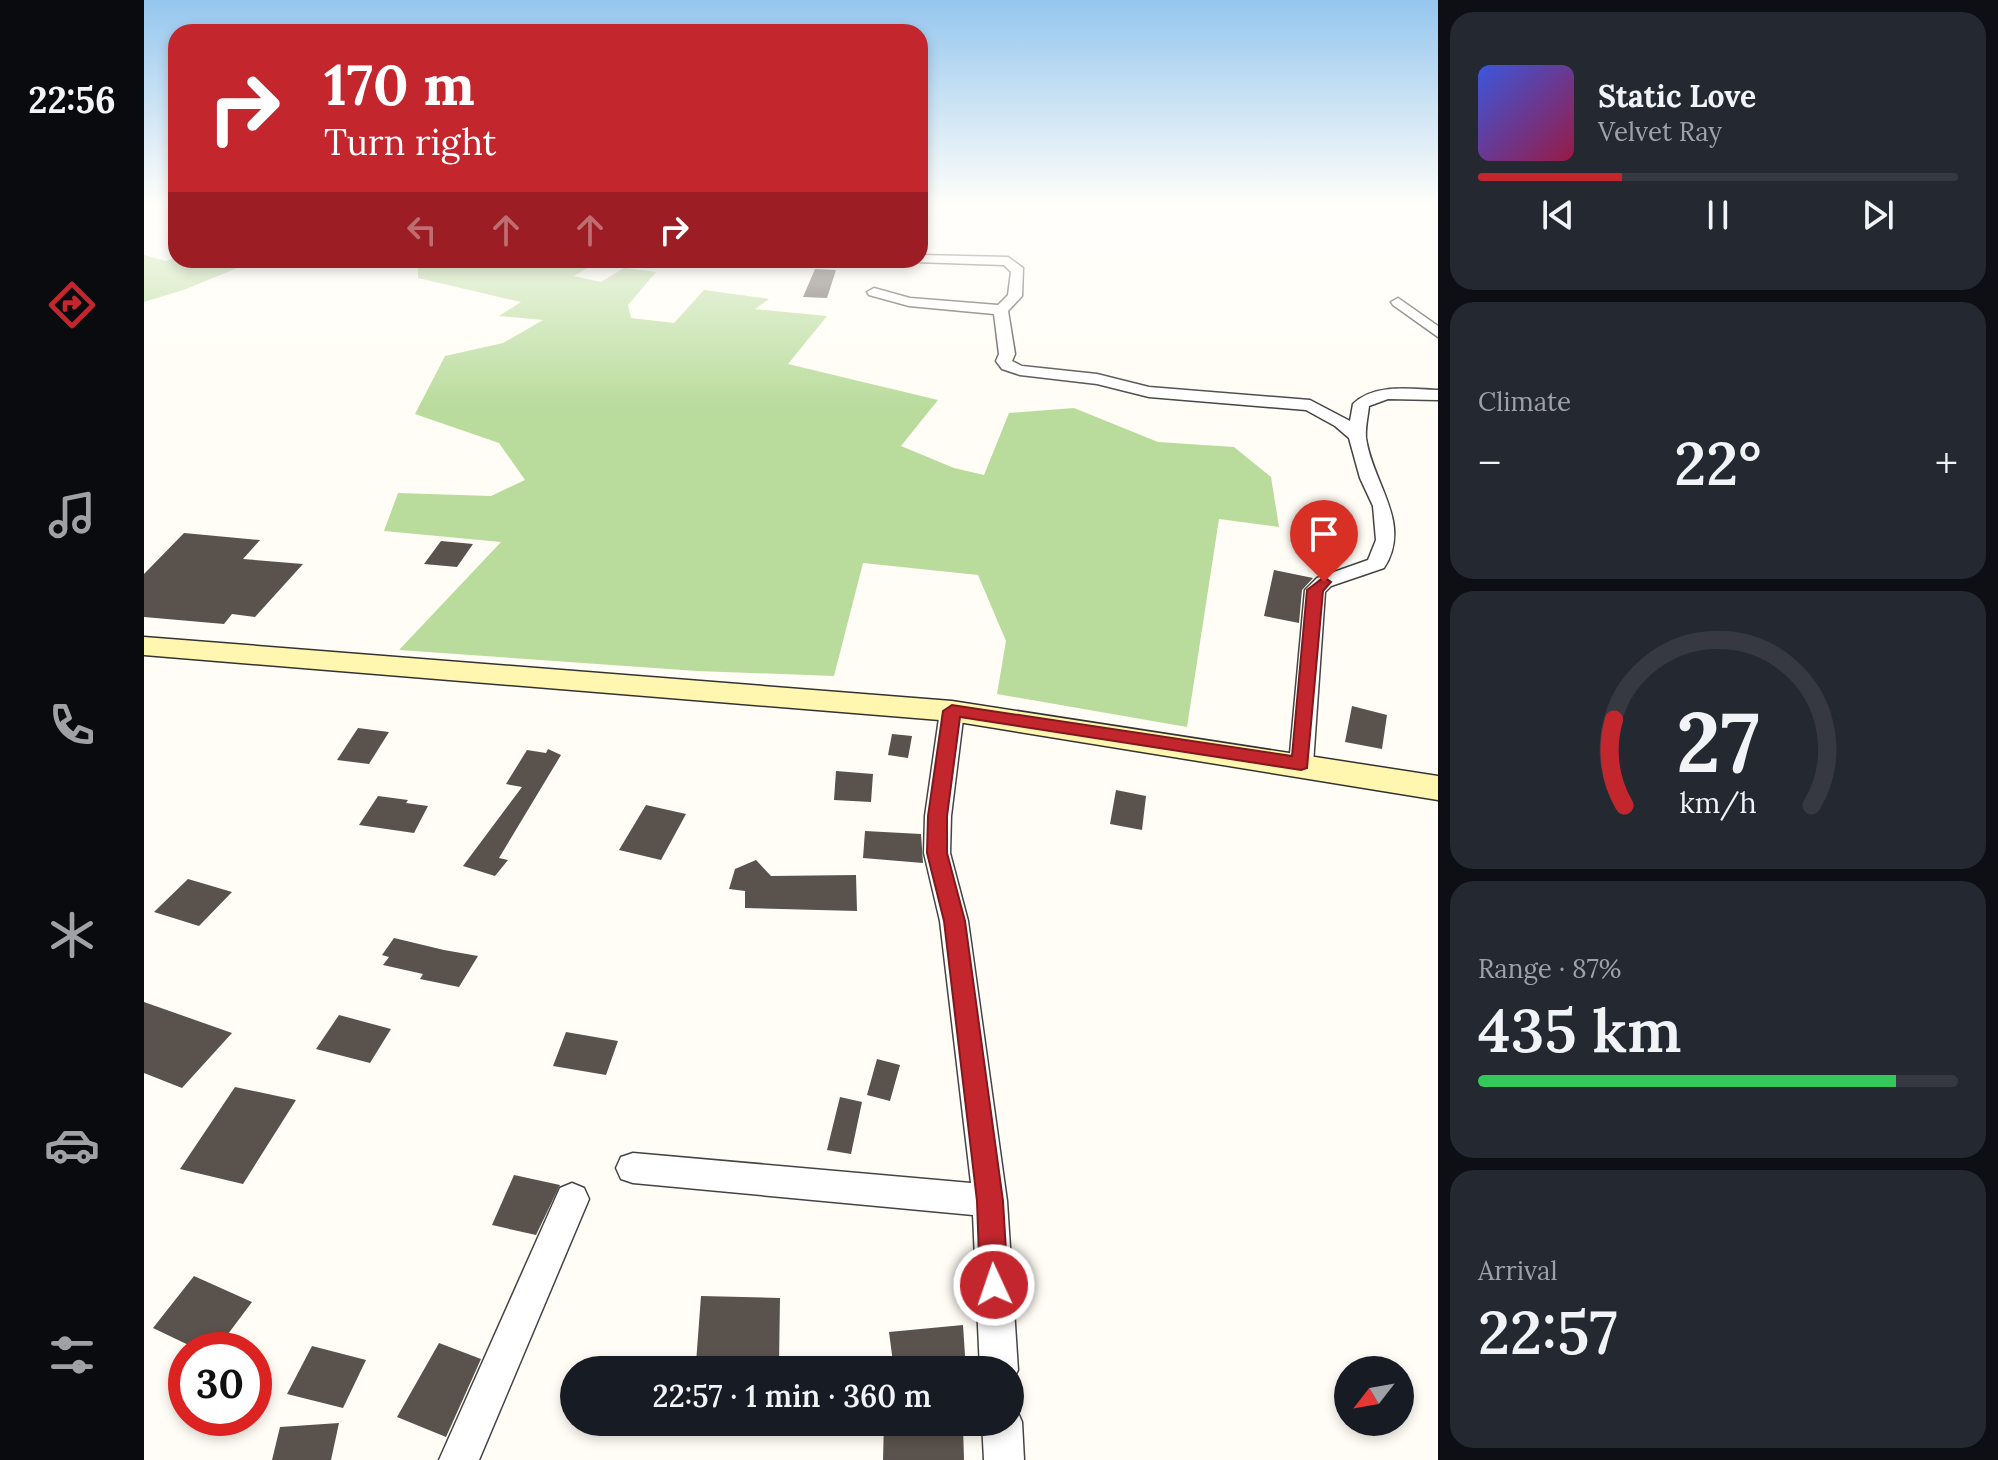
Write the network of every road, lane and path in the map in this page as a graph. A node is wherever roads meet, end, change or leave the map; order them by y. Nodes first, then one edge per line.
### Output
1 (1018, 271) edge
2 (874, 292) dead end
3 (1398, 302) dead end
4 (1001, 310) junction
5 (1438, 333) edge
6 (1438, 395) edge
7 (1357, 436) junction
8 (145, 646) edge
9 (952, 711) junction
10 (1301, 764) junction
11 (1438, 788) edge
12 (633, 1168) dead end
13 (572, 1199) dead end
14 (990, 1201) junction
15 (998, 1356) edge
16 (1003, 1436) edge
17 (459, 1460) edge
18 (1004, 1460) edge

1 - 4 street
2 - 4 street
3 - 5 street
4 - 7 street
6 - 7 street
7 - 10 street
8 - 9 main road
9 - 10 main road
9 - 14 street
10 - 11 main road
12 - 14 street
13 - 17 street
14 - 15 street
16 - 18 street

